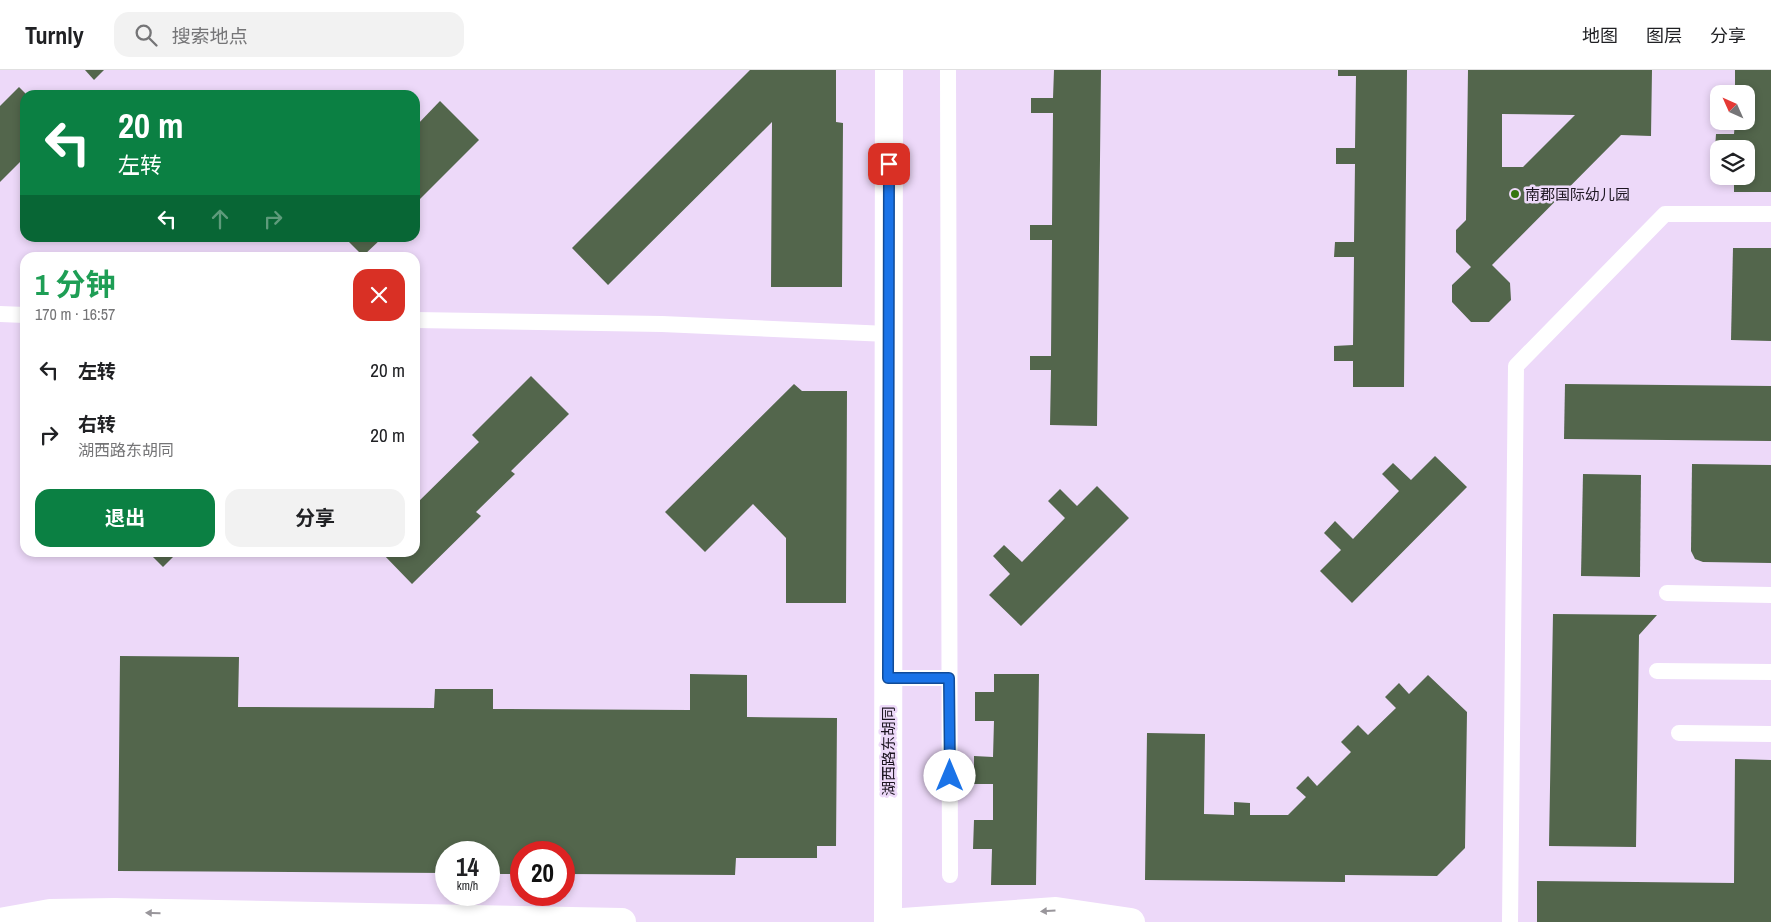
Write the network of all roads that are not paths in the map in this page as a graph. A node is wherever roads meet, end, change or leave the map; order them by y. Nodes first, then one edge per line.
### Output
1 (889, 70) edge
2 (948, 70) edge
3 (1771, 214) edge
4 (0, 314) edge
5 (20, 315) edge
6 (420, 320) edge
7 (888, 334) junction
8 (1667, 593) dead end
9 (1771, 595) edge
10 (1657, 671) dead end
11 (1771, 672) edge
12 (888, 678) junction
13 (949, 678) junction
14 (1679, 733) dead end
15 (1771, 734) edge
16 (950, 875) dead end
17 (0, 922) edge
18 (622, 922) edge
19 (888, 922) edge
20 (903, 922) edge
21 (1131, 922) edge
22 (1510, 922) edge

1 - 7 street, 湖西路东胡同
2 - 13 lane
3 - 22 lane
4 - 5 lane
6 - 7 lane
7 - 12 street, 湖西路东胡同
8 - 9 lane
10 - 11 lane
12 - 13 lane
12 - 19 street, 湖西路东胡同
13 - 16 lane
14 - 15 lane
18 -> 17 street
21 -> 20 street

